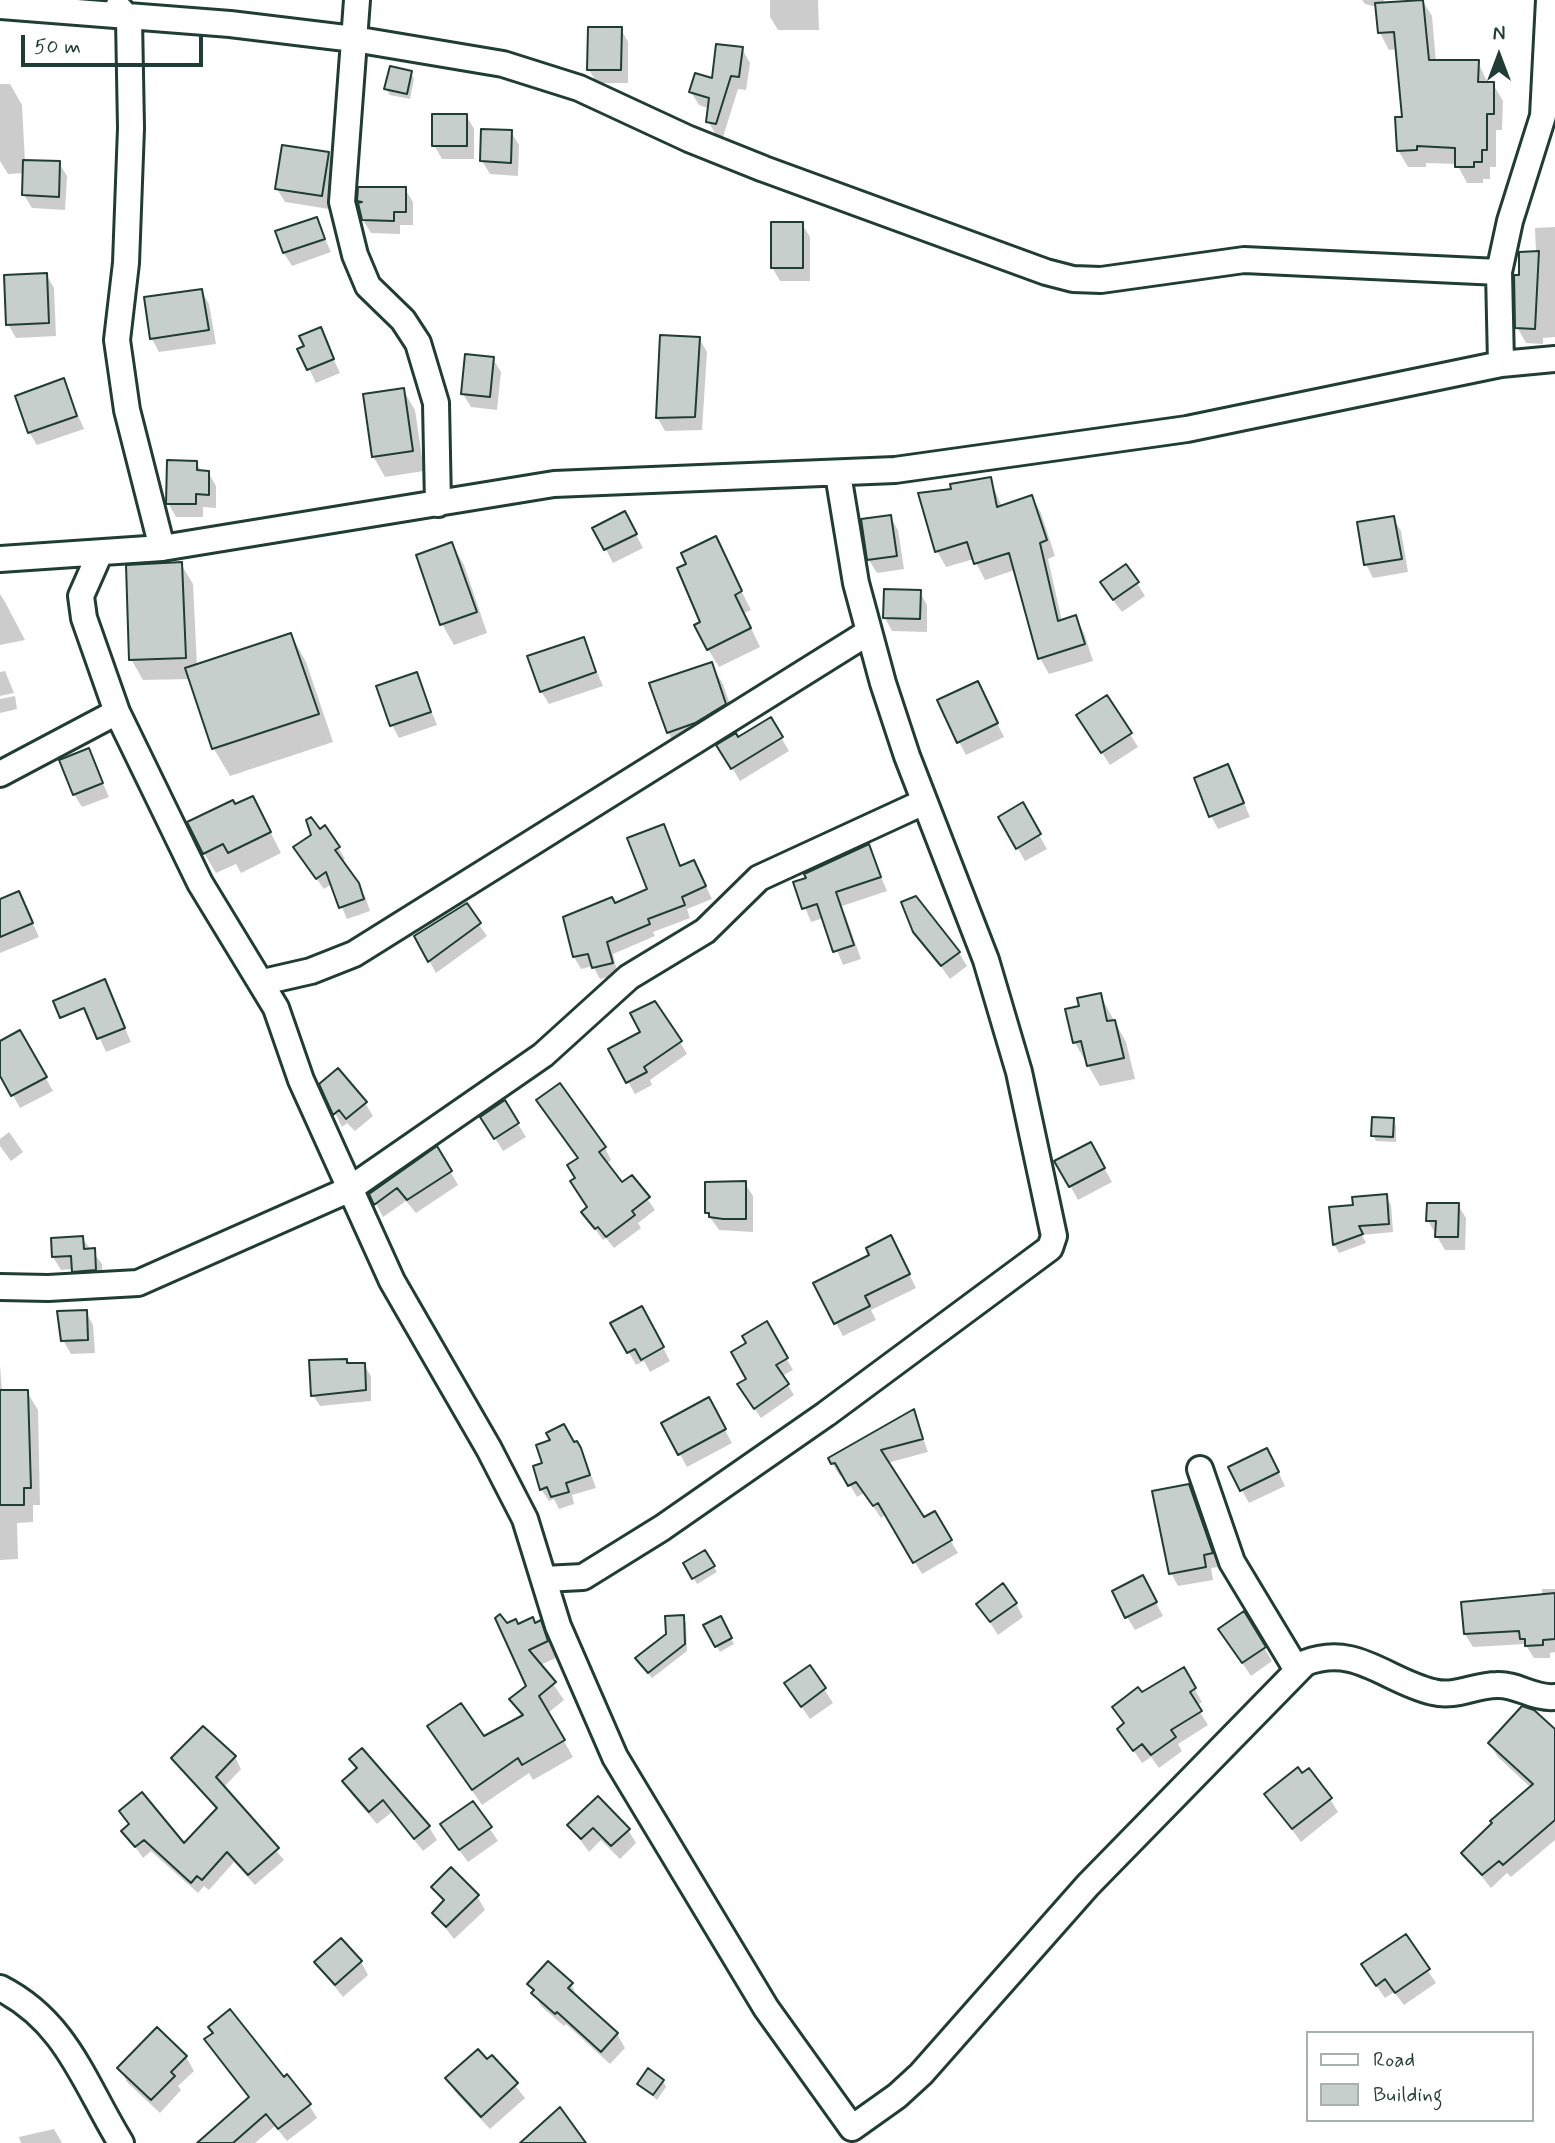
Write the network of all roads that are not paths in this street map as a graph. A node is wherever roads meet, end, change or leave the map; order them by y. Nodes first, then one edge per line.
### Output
1 (111, 0) edge
2 (358, 0) edge
3 (1549, 0) edge
4 (0, 6) edge
5 (130, 19) junction
6 (354, 39) junction
7 (1499, 272) junction
8 (1555, 359) edge
9 (1500, 364) junction
10 (838, 474) junction
11 (438, 504) junction
12 (162, 548) junction
13 (100, 553) junction
14 (0, 559) edge
15 (869, 632) junction
16 (117, 712) junction
17 (0, 774) edge
18 (924, 802) junction
19 (262, 982) junction
20 (348, 1190) junction
21 (0, 1287) edge
22 (1200, 1469) dead end
23 (544, 1579) junction
24 (1297, 1670) junction
25 (1555, 1697) edge
26 (0, 1989) edge
27 (121, 2143) edge

1 - 5 street
2 - 6 street
3 - 7 street
4 - 5 street
5 - 6 street
5 - 12 street
6 - 7 street
6 - 11 street
7 - 9 street
8 - 9 street
9 - 10 street
10 - 11 street
10 - 15 street
11 - 12 street
12 - 13 street
13 - 14 street
13 - 16 street
15 - 18 street
15 - 19 street
16 - 17 street
16 - 19 street
18 - 20 street
18 - 23 street
19 - 20 street
20 - 21 street
20 - 23 street
22 - 24 street
23 - 24 street
24 - 25 street
26 - 27 street

